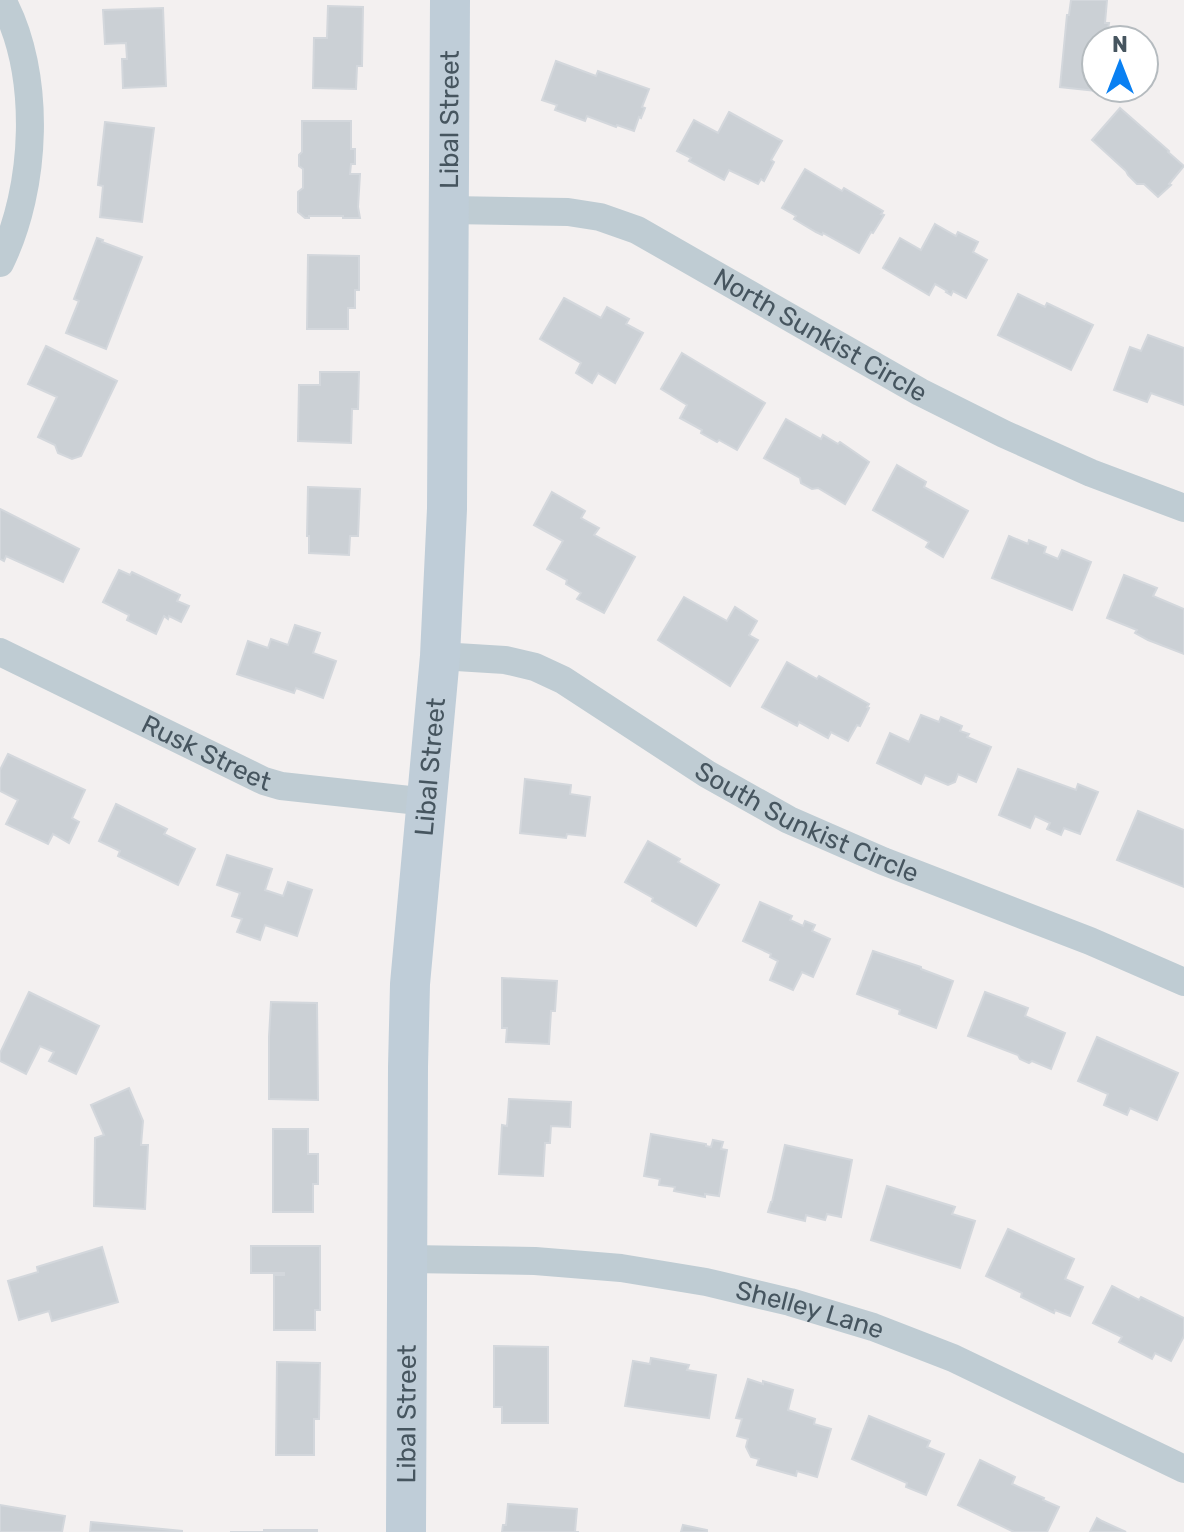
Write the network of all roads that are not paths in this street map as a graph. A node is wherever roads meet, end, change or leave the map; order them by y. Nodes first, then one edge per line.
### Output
1 (2, 0) edge
2 (450, 0) edge
3 (449, 210) junction
4 (0, 263) edge
5 (1184, 508) edge
6 (0, 652) edge
7 (440, 656) junction
8 (428, 802) junction
9 (1184, 982) edge
10 (407, 1259) junction
11 (1184, 1469) edge
12 (406, 1532) edge

1 - 4 street
2 - 3 street, Libal Street
3 - 5 street, North Sunkist Circle
3 - 7 street, Libal Street
6 - 8 street, Rusk Street
7 - 8 street, Libal Street
7 - 9 street, South Sunkist Circle
8 - 10 street, Libal Street
10 - 11 street, Shelley Lane
10 - 12 street, Libal Street

